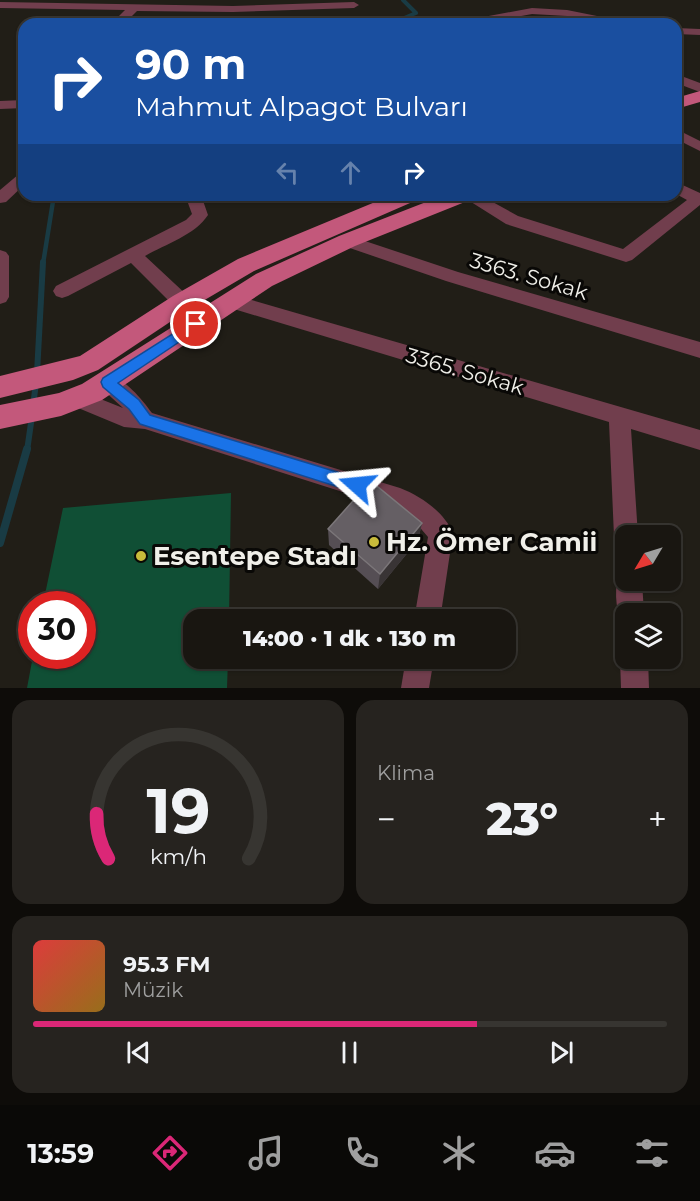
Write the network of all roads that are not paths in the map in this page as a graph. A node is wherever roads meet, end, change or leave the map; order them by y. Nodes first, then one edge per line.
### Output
1 (562, 0) edge
2 (0, 5) edge
3 (233, 5) edge
4 (354, 5) dead end
5 (136, 6) junction
6 (567, 13) junction
7 (255, 16) edge
8 (499, 17) junction
9 (123, 18) edge
10 (494, 18) edge
11 (502, 18) edge
12 (592, 18) edge
13 (682, 32) edge
14 (700, 32) edge
15 (682, 80) edge
16 (700, 88) edge
17 (700, 96) edge
18 (682, 102) edge
19 (18, 104) edge
20 (0, 105) edge
21 (700, 109) edge
22 (682, 114) edge
23 (682, 137) edge
24 (700, 147) edge
25 (18, 182) edge
26 (682, 190) edge
27 (0, 198) edge
28 (699, 199) edge
29 (195, 201) edge
30 (396, 201) edge
31 (448, 201) edge
32 (479, 201) edge
33 (347, 241) junction
34 (134, 255) junction
35 (0, 256) edge
36 (62, 291) dead end
37 (0, 297) edge
38 (231, 301) junction
39 (182, 302) junction
40 (700, 350) edge
41 (108, 382) junction
42 (0, 387) edge
43 (70, 402) junction
44 (619, 415) junction
45 (0, 417) edge
46 (145, 420) junction
47 (700, 440) edge
48 (625, 525) edge
49 (429, 609) edge
50 (418, 669) edge
51 (634, 669) edge
52 (415, 688) edge
53 (635, 688) edge

1 - 6 street
2 - 5 street
3 - 5 street
3 - 7 street
4 - 7 street
5 - 9 street
6 - 8 street
6 - 12 street
8 - 10 street
8 - 11 street
13 - 14 street
15 - 16 street
17 - 18 main road
19 - 20 street
21 - 22 main road
23 - 24 street
25 - 27 street
26 - 28 street
28 - 32 street
29 - 34 street
30 - 39 main road
31 - 33 main road
33 - 38 main road
33 - 40 street, 3363. Sokak
34 - 36 street
34 - 39 street
35 - 37 street
38 - 41 main road
38 - 44 street, 3365. Sokak
39 - 42 main road
41 - 43 main road
41 - 46 street
43 - 45 main road
43 - 46 street
44 - 47 street, 3365. Sokak
44 - 48 street
46 - 49 street
50 - 52 street
51 - 53 street

